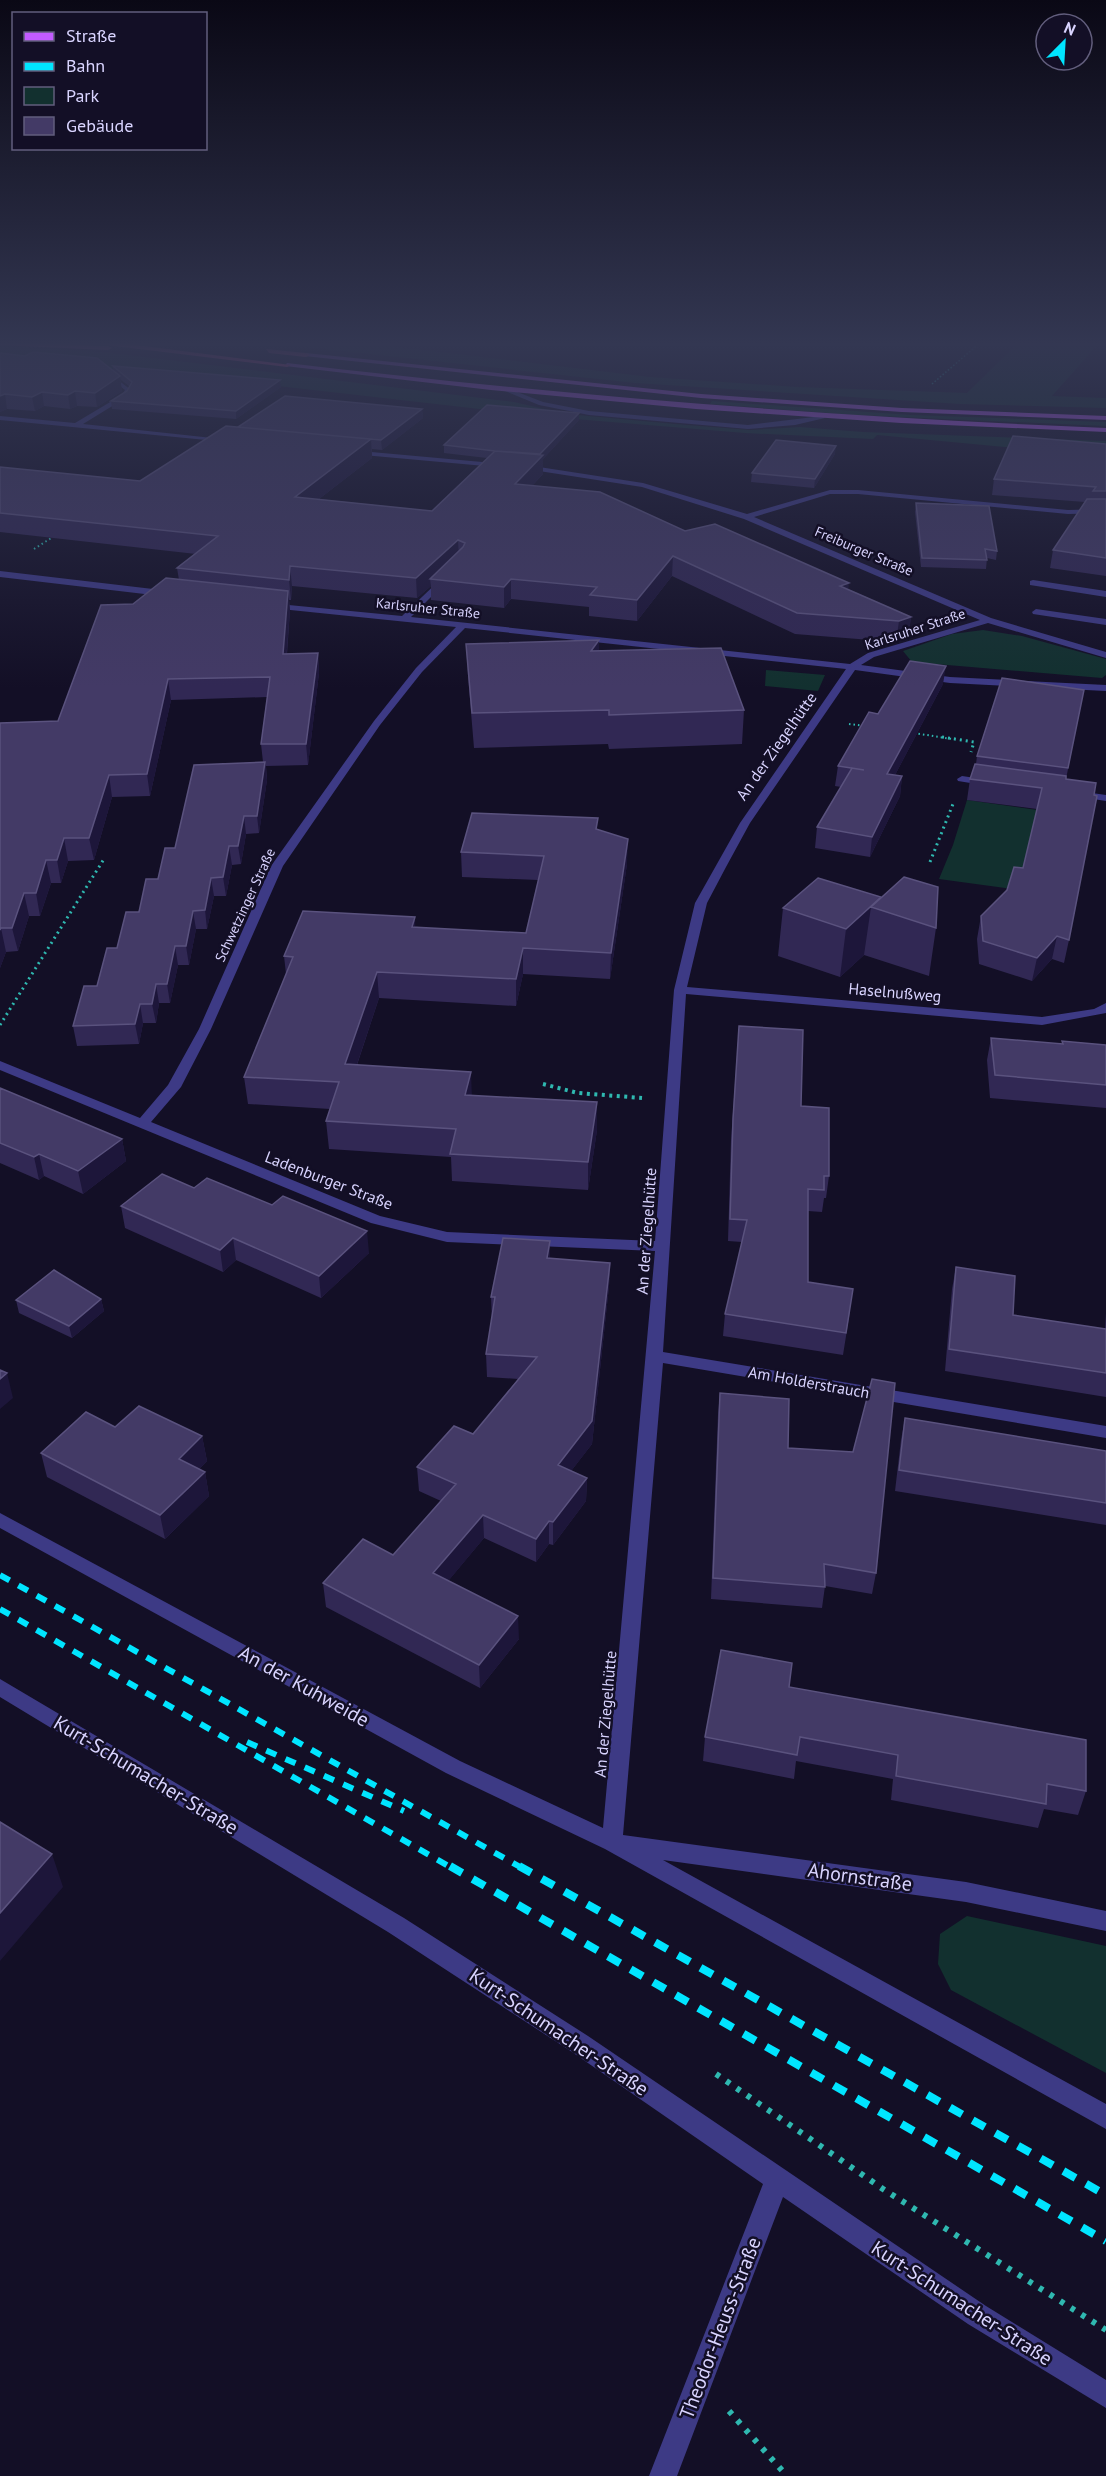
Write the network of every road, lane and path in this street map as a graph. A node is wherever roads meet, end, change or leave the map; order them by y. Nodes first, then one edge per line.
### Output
1 (415, 458) edge
2 (1106, 511) edge
3 (747, 516) junction
4 (57, 534) edge
5 (29, 553) dead end
6 (452, 571) edge
7 (0, 574) edge
8 (1033, 583) dead end
9 (1106, 594) edge
10 (182, 595) edge
11 (263, 604) edge
12 (1036, 612) dead end
13 (405, 620) junction
14 (988, 620) junction
15 (1106, 622) edge
16 (462, 626) junction
17 (1106, 655) edge
18 (852, 667) junction
19 (1106, 688) edge
20 (816, 719) junction
21 (873, 727) edge
22 (906, 732) edge
23 (962, 779) junction
24 (995, 784) edge
25 (1062, 792) edge
26 (1106, 798) edge
27 (104, 859) dead end
28 (930, 862) dead end
29 (680, 990) junction
30 (1103, 1011) edge
31 (0, 1025) edge
32 (0, 1065) edge
33 (543, 1084) dead end
34 (672, 1100) junction
35 (142, 1124) junction
36 (663, 1246) junction
37 (655, 1356) junction
38 (1106, 1432) edge
39 (0, 1520) edge
40 (0, 1687) edge
41 (612, 1842) junction
42 (1106, 1921) edge
43 (716, 2074) dead end
44 (1106, 2117) edge
45 (777, 2180) junction
46 (1106, 2330) edge
47 (700, 2379) junction
48 (1106, 2395) edge
49 (663, 2476) edge
50 (787, 2476) edge

1 - 3 street, Freiburger Straße
2 - 3 street
3 - 14 street, Freiburger Straße
4 - 5 path
6 - 13 street
7 - 10 street
8 - 9 street
11 - 13 street, Karlsruher Straße
12 - 15 street
13 - 16 street, Karlsruher Straße
14 - 17 street, Freiburger Straße
14 - 18 street, Karlsruher Straße
16 - 18 street, Karlsruher Straße
16 - 35 street, Schwetzinger Straße
18 - 19 street, Karlsruher Straße
18 - 20 street, An der Ziegelhütte
20 - 21 path
20 - 29 street, An der Ziegelhütte
22 - 23 path
23 - 24 street
23 - 28 path
25 - 26 street
27 - 31 path
29 - 30 street, Haselnußweg
29 - 34 street, An der Ziegelhütte
32 - 35 street, Ladenburger Straße
33 - 34 path
34 - 36 street, An der Ziegelhütte
35 - 36 street, Ladenburger Straße
36 - 37 street, An der Ziegelhütte
37 - 38 street, Am Holderstrauch
37 - 41 street, An der Ziegelhütte
39 - 41 street, An der Kuhweide
40 - 45 street, Kurt-Schumacher-Straße
41 - 42 street, Ahornstraße
41 - 44 street
43 - 46 path
45 - 47 street, Theodor-Heuss-Straße
45 - 48 street, Kurt-Schumacher-Straße
47 - 49 street, Theodor-Heuss-Straße
47 - 50 path

